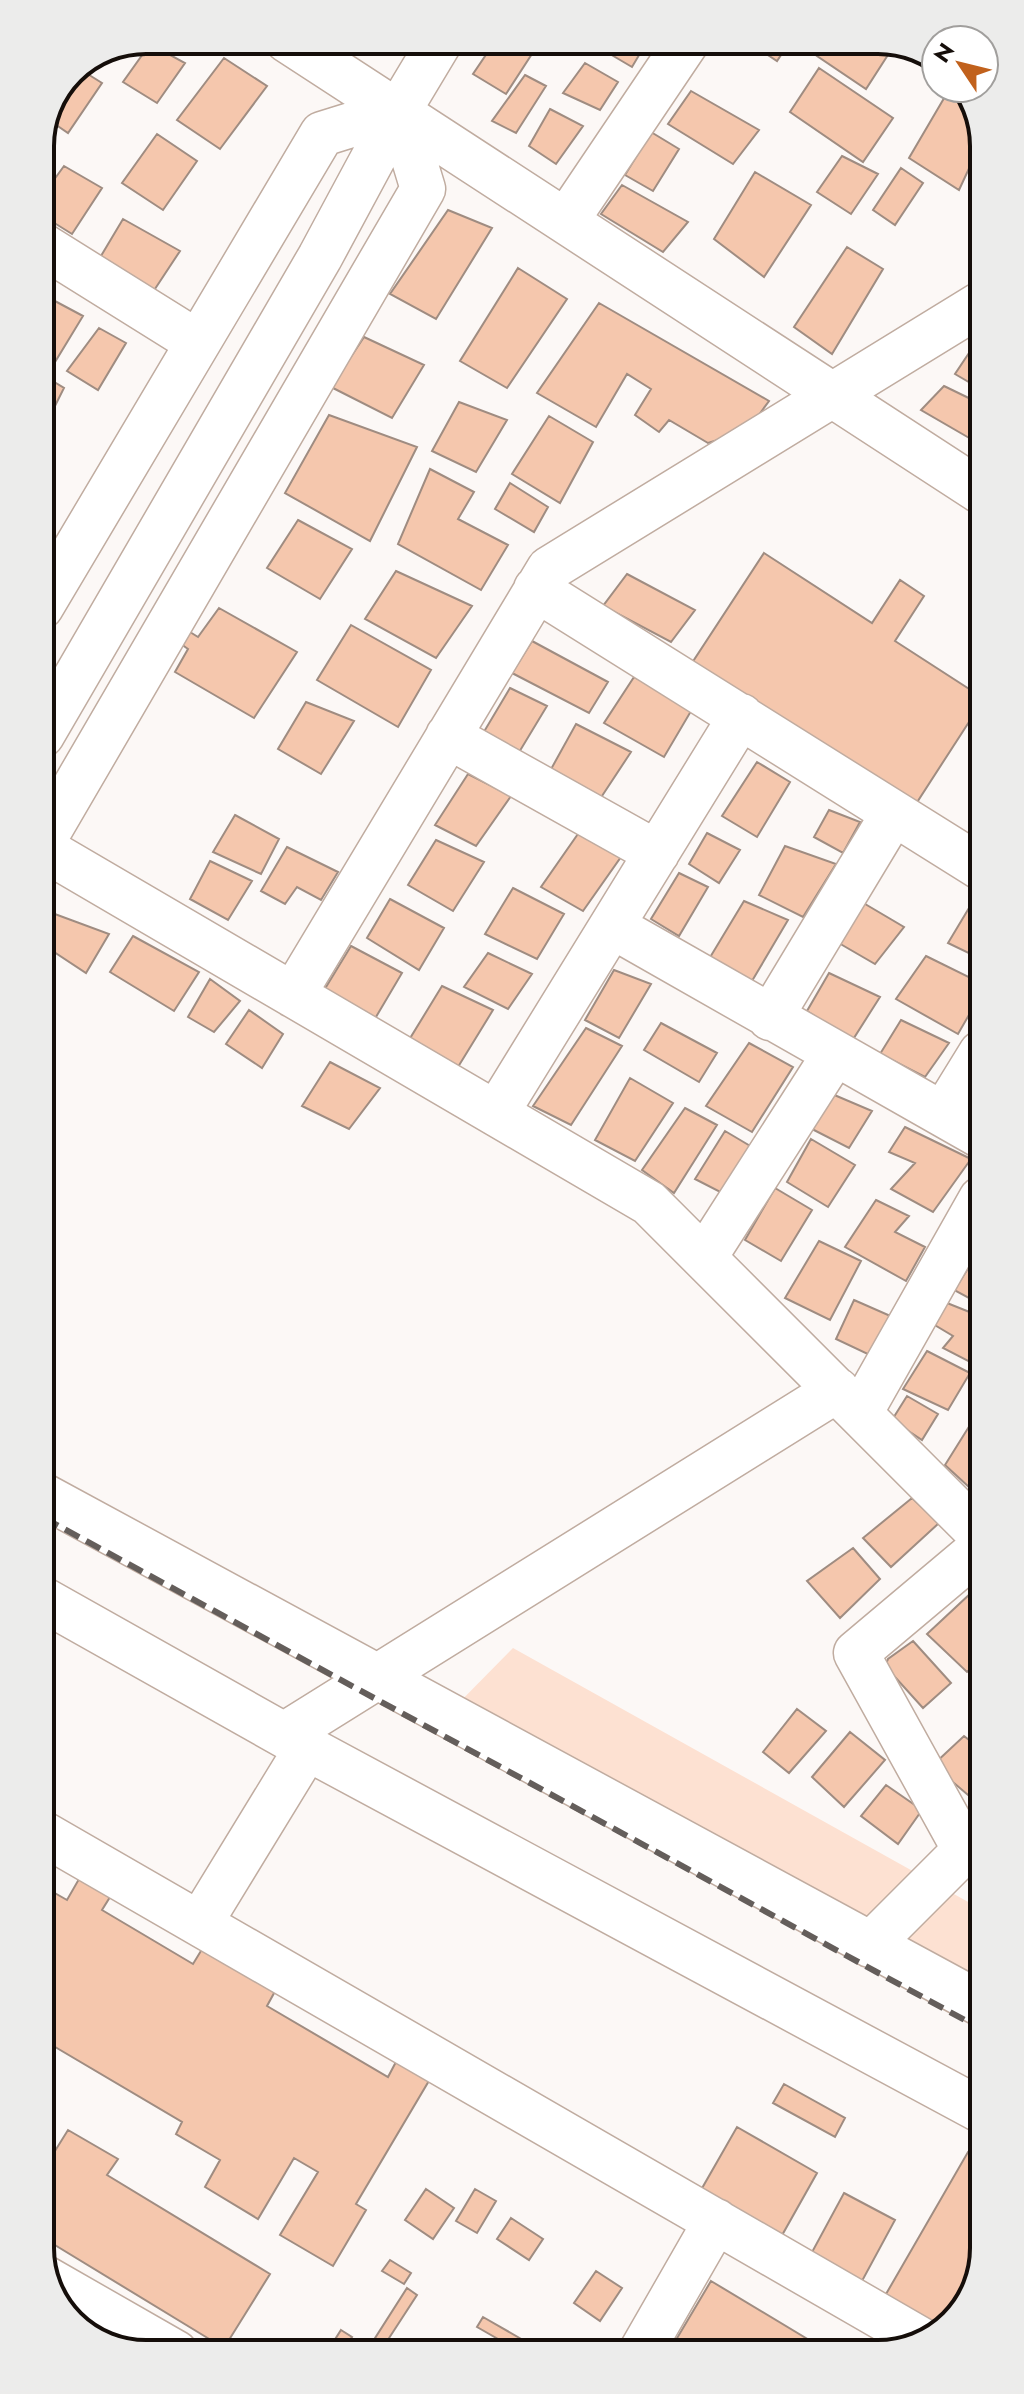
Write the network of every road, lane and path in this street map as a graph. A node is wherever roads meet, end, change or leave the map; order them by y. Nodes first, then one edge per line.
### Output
1 (309, 54) edge
2 (433, 54) edge
3 (679, 54) edge
4 (399, 110) junction
5 (566, 221) junction
6 (54, 253) edge
7 (970, 310) edge
8 (197, 342) junction
9 (830, 396) junction
10 (970, 485) edge
11 (54, 585) edge
12 (536, 589) junction
13 (54, 714) edge
14 (741, 716) junction
15 (448, 736) junction
16 (893, 814) junction
17 (54, 825) edge
18 (54, 853) edge
19 (657, 853) junction
20 (970, 861) edge
21 (612, 926) junction
22 (293, 995) junction
23 (770, 1018) junction
24 (834, 1055) junction
25 (970, 1071) edge
26 (497, 1112) junction
27 (944, 1113) junction
28 (970, 1129) edge
29 (970, 1216) edge
30 (704, 1258) junction
31 (848, 1401) junction
32 (54, 1501) edge
33 (970, 1524) edge
34 (970, 1557) edge
35 (54, 1606) edge
36 (380, 1676) junction
37 (296, 1742) junction
38 (970, 1835) edge
39 (54, 1840) edge
40 (970, 1845) edge
41 (200, 1923) junction
42 (870, 1945) junction
43 (970, 1998) edge
44 (970, 2104) edge
45 (716, 2221) junction
46 (64, 2289) edge
47 (911, 2334) edge
48 (153, 2340) edge
49 (648, 2340) edge

1 - 4 street
2 - 4 street
3 - 5 street
4 - 5 street
4 - 8 street
4 - 13 street
4 - 17 street
5 - 9 street
6 - 8 street
7 - 9 street
8 - 11 street
9 - 10 street
9 - 12 street
12 - 14 street
12 - 15 street
14 - 16 street
14 - 19 street
15 - 19 street
15 - 22 street
16 - 20 street
16 - 23 street
18 - 22 street
19 - 21 street
21 - 23 street
21 - 26 street
22 - 26 street
23 - 24 street
24 - 27 street
24 - 30 street
25 - 27 street
26 - 30 street
27 - 28 street
29 - 31 street
30 - 31 street
31 - 33 street
31 - 36 street
32 - 36 street
34 - 38 street
35 - 37 street
36 - 37 street
36 - 42 street
37 - 41 street
37 - 44 street
39 - 41 street
40 - 42 street
41 - 45 street
42 - 43 street
45 - 47 street
45 - 49 street
46 - 48 street

